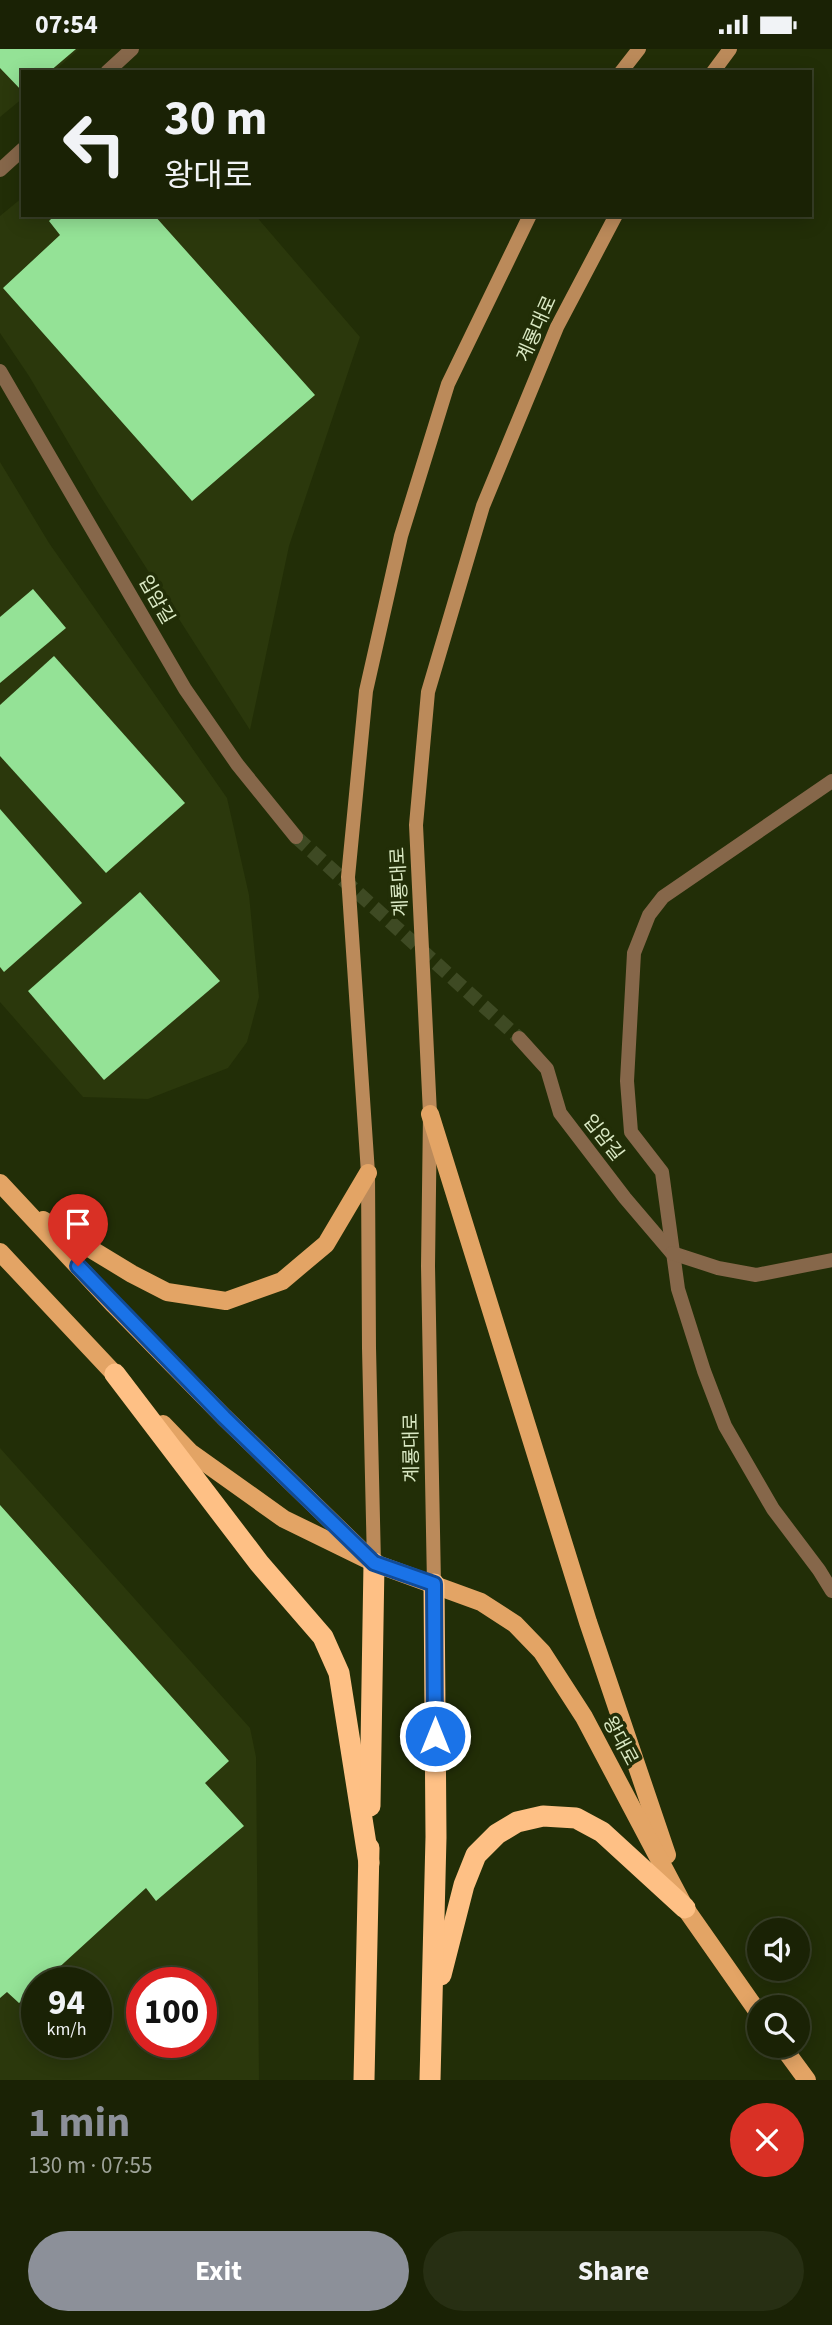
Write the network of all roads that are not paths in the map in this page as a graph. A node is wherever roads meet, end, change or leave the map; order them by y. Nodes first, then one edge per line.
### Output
1 (132, 49) edge
2 (639, 49) edge
3 (730, 49) edge
4 (109, 70) edge
5 (623, 70) edge
6 (714, 70) edge
7 (21, 151) edge
8 (0, 170) edge
9 (529, 217) edge
10 (615, 217) edge
11 (0, 371) edge
12 (832, 781) edge
13 (296, 837) tunnel mouth
14 (519, 1038) tunnel mouth
15 (430, 1114) junction
16 (368, 1173) junction
17 (0, 1182) edge
18 (23, 1208) junction
19 (0, 1252) edge
20 (672, 1253) junction
21 (832, 1260) edge
22 (115, 1374) junction
23 (374, 1563) junction
24 (434, 1584) junction
25 (832, 1591) edge
26 (369, 1863) junction
27 (685, 1908) junction
28 (747, 1996) edge
29 (432, 2011) junction
30 (791, 2058) edge
31 (365, 2080) edge
32 (430, 2080) edge
33 (807, 2080) edge

1 - 4 street
2 - 5 main road
3 - 6 main road
7 - 8 street
9 - 16 main road, 계룡대로
10 - 15 main road, 계룡대로
11 - 13 street, 입암길
12 - 20 street
14 - 20 street, 입암길
15 - 24 main road, 계룡대로
15 - 27 main road
16 - 18 main road
16 - 23 main road, 계룡대로
17 - 18 main road
18 - 23 main road
19 - 22 main road, 왕대로
20 - 21 street
20 - 25 street
22 - 23 main road, 왕대로
22 - 26 highway
23 - 24 main road, 왕대로
23 - 26 highway
24 - 27 main road, 왕대로
24 - 29 highway
26 - 31 highway
27 - 28 main road, 왕대로
27 - 29 highway
29 - 32 highway
30 - 33 main road

